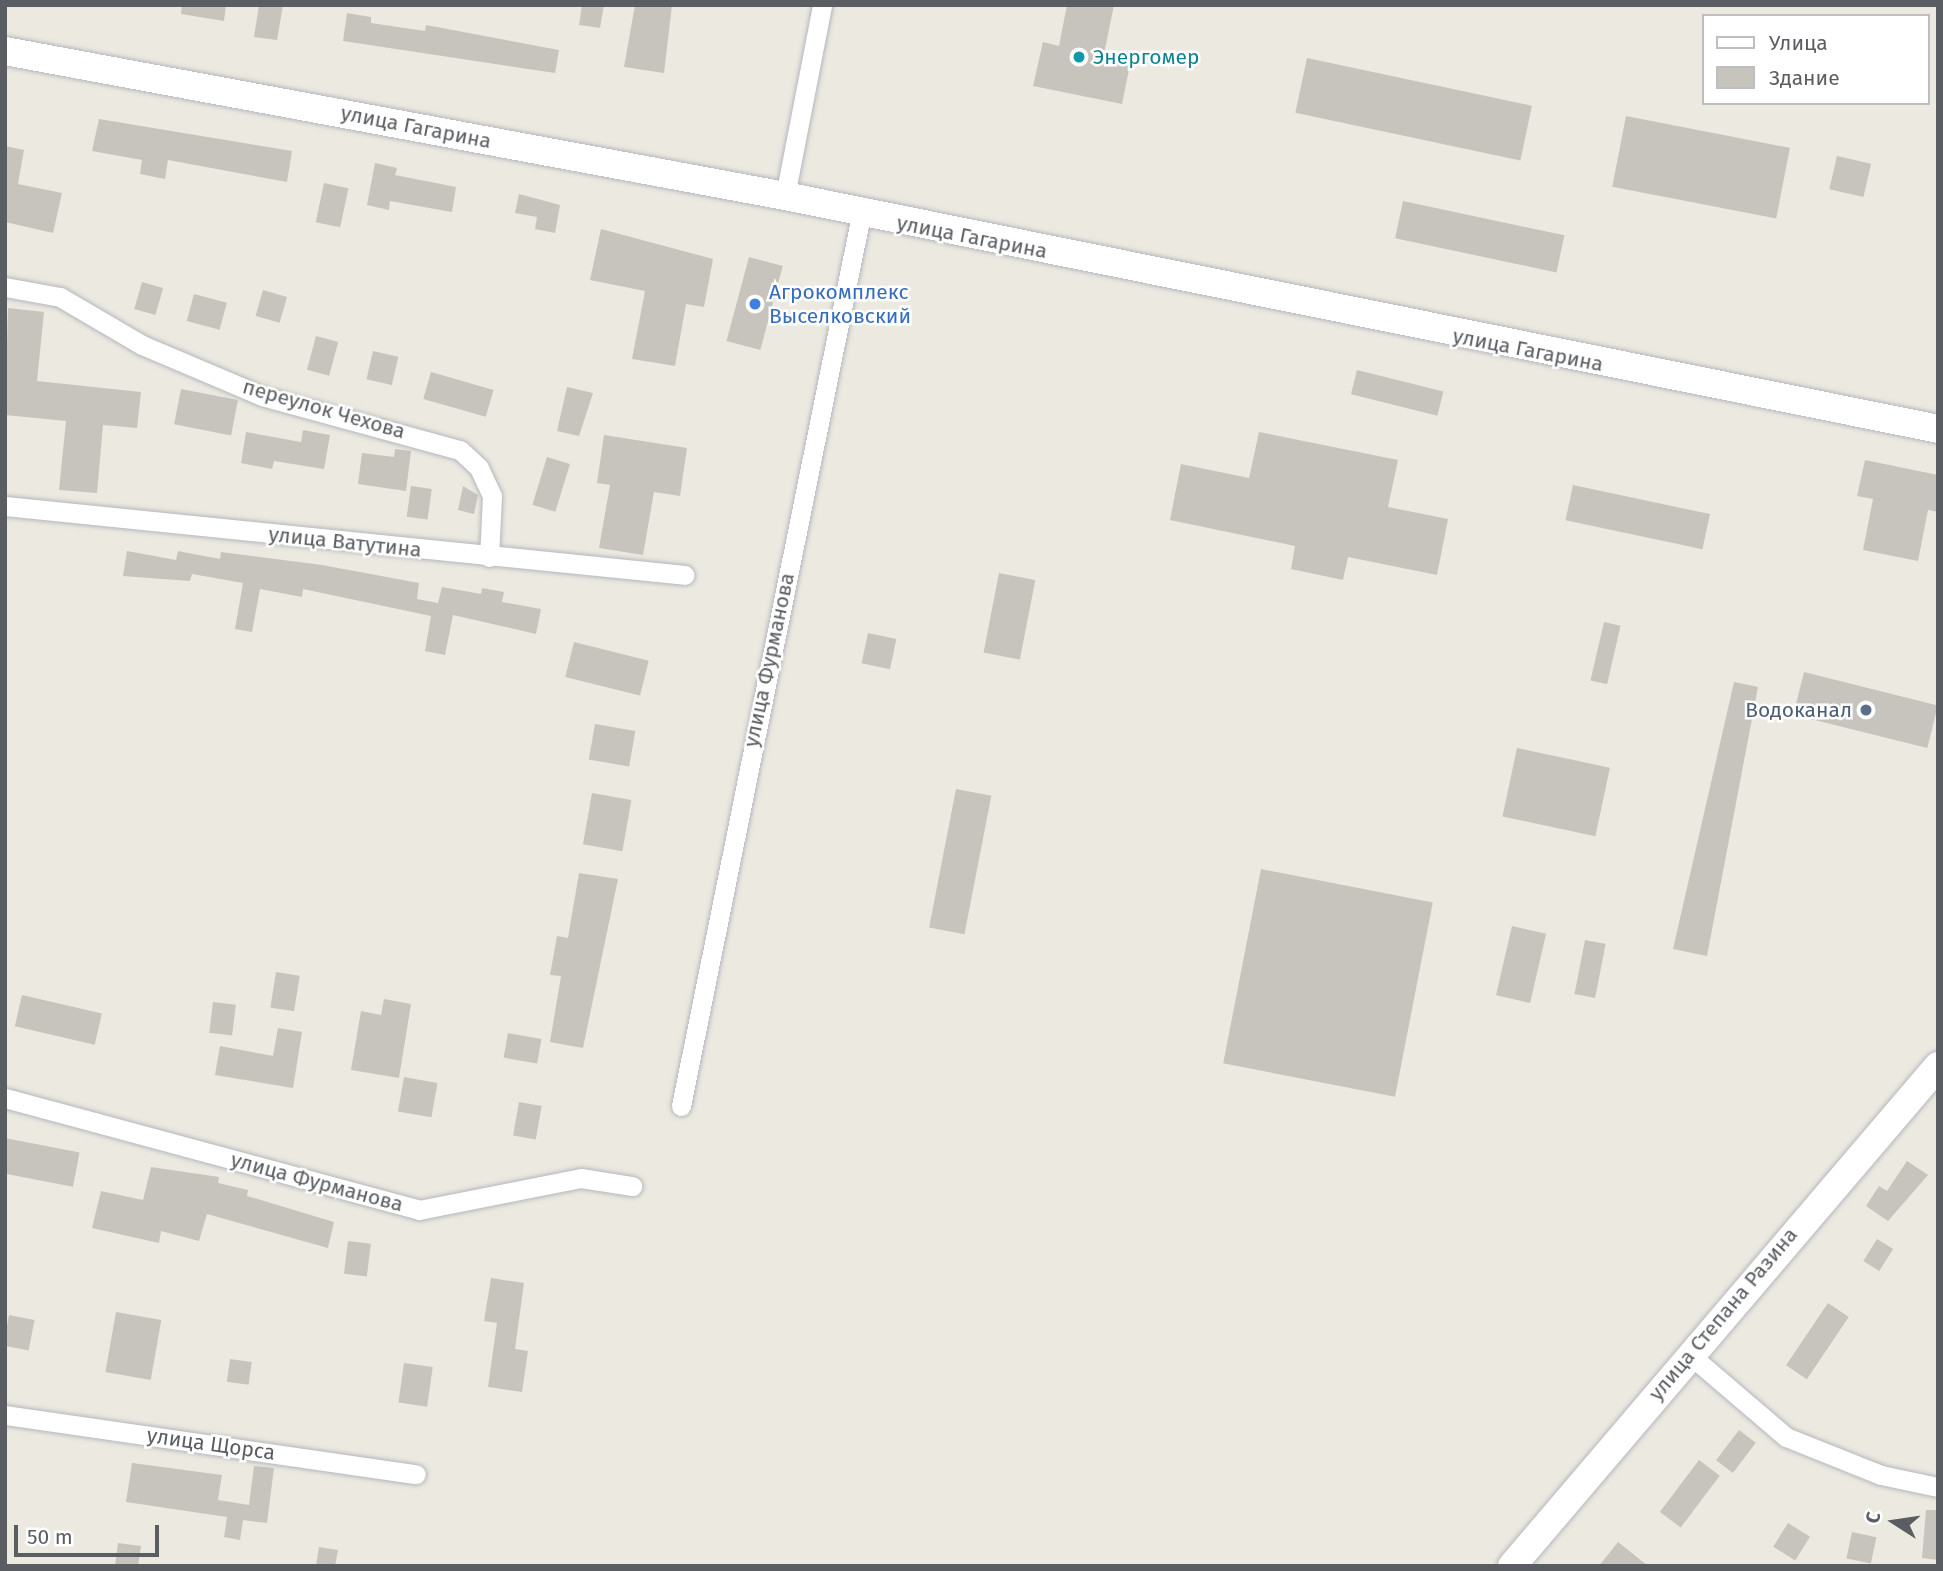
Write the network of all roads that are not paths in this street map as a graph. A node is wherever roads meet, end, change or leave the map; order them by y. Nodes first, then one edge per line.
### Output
1 (822, 5) edge
2 (5, 51) edge
3 (785, 196) junction
4 (861, 215) junction
5 (5, 287) edge
6 (1938, 429) edge
7 (5, 506) edge
8 (489, 557) junction
9 (685, 575) dead end
10 (1938, 1066) edge
11 (5, 1098) edge
12 (681, 1106) dead end
13 (632, 1186) dead end
14 (1690, 1355) junction
15 (5, 1415) edge
16 (416, 1474) dead end
17 (1938, 1487) edge
18 (1512, 1566) edge

1 - 3 street
2 - 3 main road, улица Гагарина
3 - 4 main road, улица Гагарина
4 - 6 main road, улица Гагарина
4 - 12 street, улица Фурманова
5 - 8 street, переулок Чехова
7 - 8 street, улица Ватутина
8 - 9 street, улица Ватутина
10 - 14 main road, улица Степана Разина
11 - 13 street, улица Фурманова
14 - 17 street
14 - 18 main road, улица Степана Разина
15 - 16 street, улица Щорса

